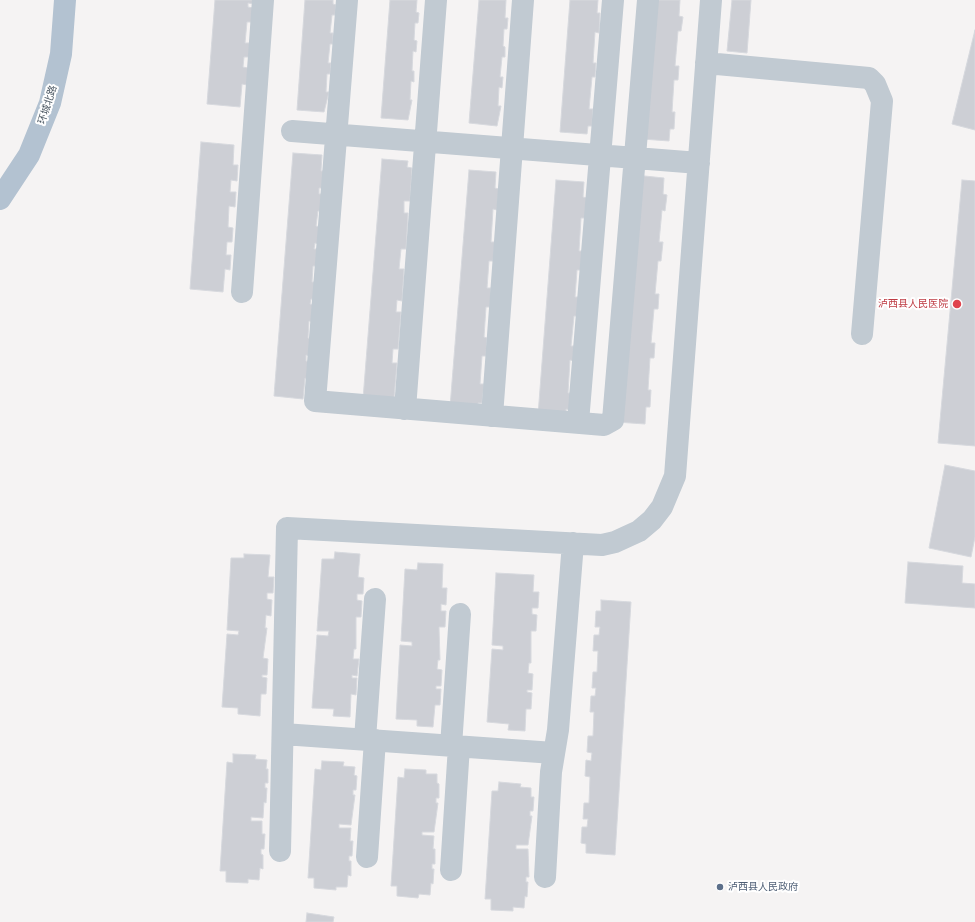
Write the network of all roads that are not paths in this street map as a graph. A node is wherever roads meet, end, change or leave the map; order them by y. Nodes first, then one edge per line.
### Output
1 (65, 0) edge
2 (263, 0) edge
3 (347, 0) edge
4 (436, 0) edge
5 (524, 0) edge
6 (613, 0) edge
7 (648, 0) edge
8 (711, 0) edge
9 (706, 63) junction
10 (292, 132) dead end
11 (336, 135) junction
12 (425, 142) junction
13 (512, 148) junction
14 (600, 155) junction
15 (635, 158) junction
16 (699, 163) junction
17 (0, 199) edge
18 (242, 292) dead end
19 (862, 334) dead end
20 (405, 409) junction
21 (492, 416) junction
22 (578, 422) junction
23 (573, 543) junction
24 (375, 599) dead end
25 (460, 614) dead end
26 (282, 734) junction
27 (370, 740) junction
28 (455, 746) junction
29 (554, 752) junction
30 (280, 852) dead end
31 (367, 857) dead end
32 (451, 870) dead end
33 (545, 877) dead end

1 - 17 main road, 环城北路
2 - 18 street
3 - 11 street
4 - 12 street
5 - 13 street
6 - 14 street
7 - 15 street
8 - 9 street
9 - 16 street
9 - 19 street
10 - 11 street
11 - 12 street
11 - 20 street
12 - 13 street
12 - 20 street
13 - 14 street
13 - 21 street
14 - 15 street
14 - 22 street
15 - 16 street
15 - 22 street
16 - 23 street
20 - 21 street
21 - 22 street
23 - 26 street
23 - 29 street
24 - 27 street
25 - 28 street
26 - 27 street
26 - 30 street
27 - 28 street
27 - 31 street
28 - 29 street
28 - 32 street
29 - 33 street

